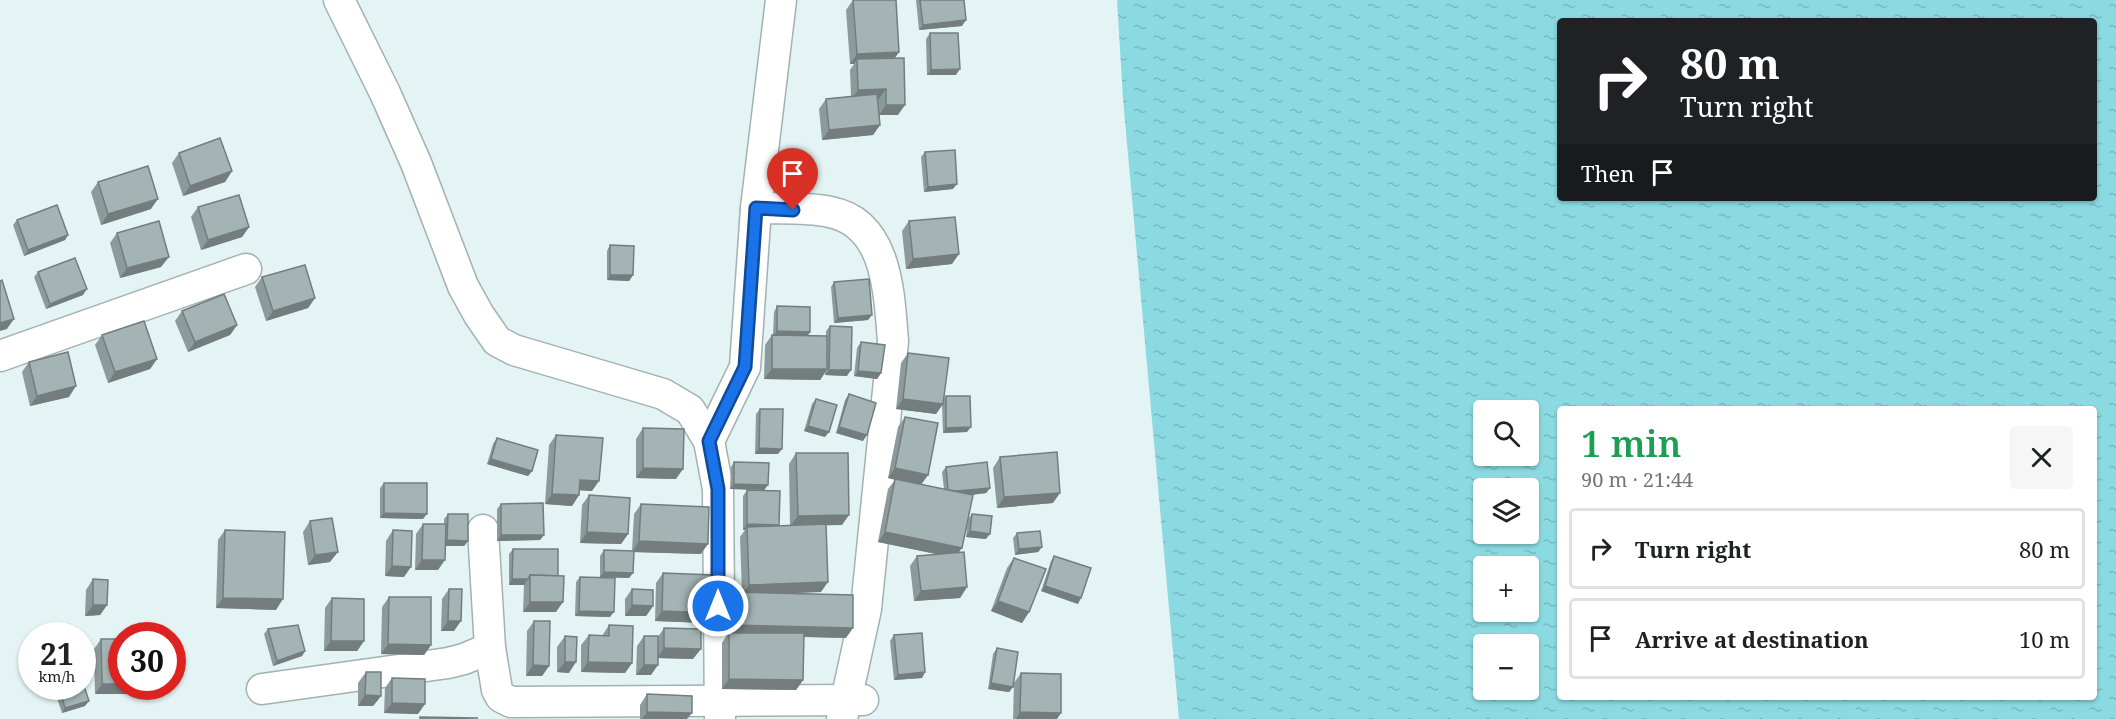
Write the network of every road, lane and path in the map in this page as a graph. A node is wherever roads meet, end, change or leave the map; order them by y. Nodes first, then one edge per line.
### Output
1 (339, 0) edge
2 (781, 0) edge
3 (756, 208) junction
4 (246, 269) dead end
5 (0, 356) edge
6 (709, 441) junction
7 (483, 531) dead end
8 (490, 648) junction
9 (262, 689) dead end
10 (851, 706) edge
11 (719, 709) edge

1 - 6 street
2 - 3 street
3 - 6 street
3 - 10 street
4 - 5 street
6 - 11 street
7 - 8 street
8 - 9 street
8 - 11 street
10 - 11 street

